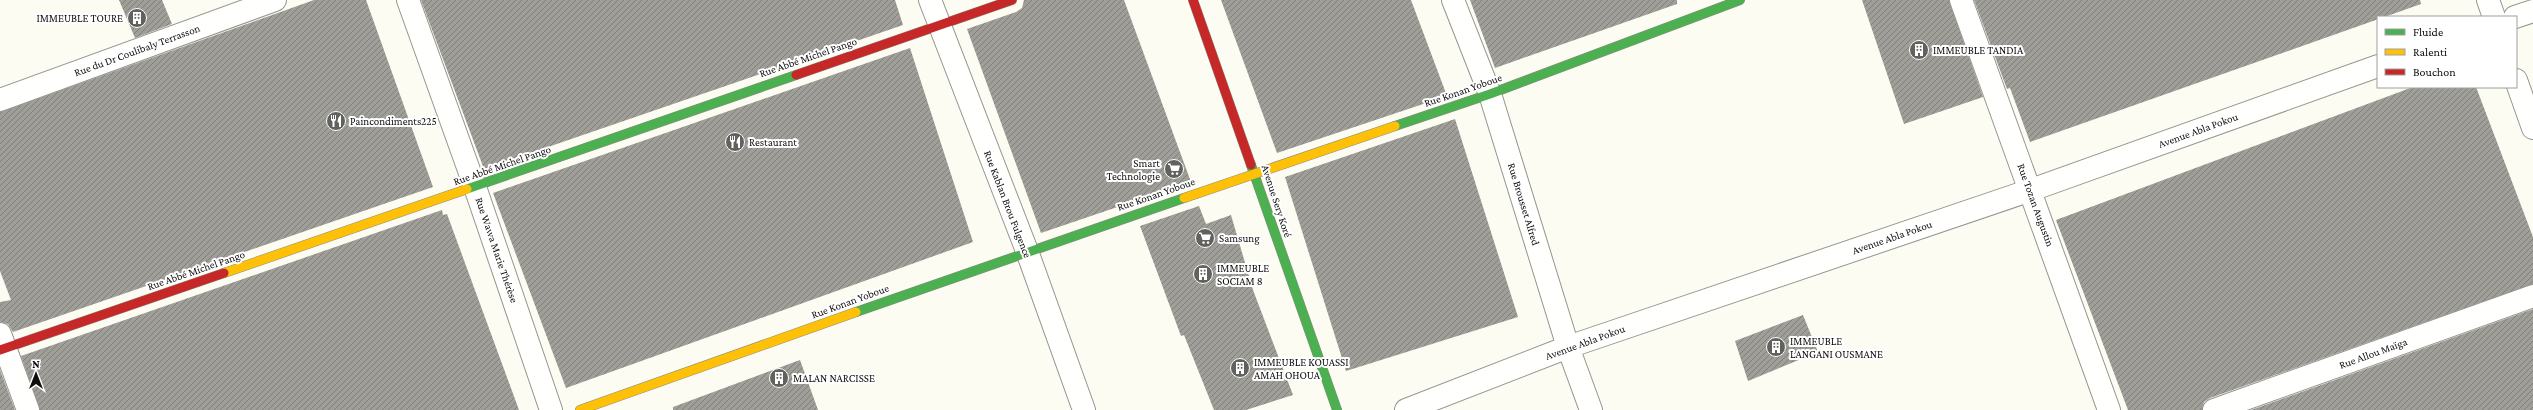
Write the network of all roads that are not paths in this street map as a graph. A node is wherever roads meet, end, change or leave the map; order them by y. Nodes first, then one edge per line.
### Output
1 (275, 0) edge
2 (408, 0) edge
3 (930, 0) edge
4 (1012, 0) edge
5 (1193, 0) edge
6 (1453, 0) edge
7 (1740, 0) edge
8 (1961, 0) edge
9 (2488, 0) edge
10 (2533, 11) edge
11 (2494, 16) edge
12 (2517, 16) edge
13 (938, 24) junction
14 (2377, 66) edge
15 (2517, 83) edge
16 (1490, 94) junction
17 (0, 100) edge
18 (2533, 128) edge
19 (1256, 173) junction
20 (476, 187) junction
21 (2031, 190) junction
22 (1027, 251) junction
23 (2533, 296) edge
24 (2, 344) edge
25 (1568, 347) junction
26 (28, 410) edge
27 (551, 410) edge
28 (580, 410) edge
29 (1084, 410) edge
30 (1336, 410) edge
31 (1406, 410) edge
32 (1591, 410) edge
33 (2109, 410) edge
34 (2214, 410) edge

1 - 17 street, Rue du Dr Coulibaly Terrasson
2 - 20 street, Rue Wawa Marie Thérèse
3 - 13 street, Rue Kablan Brou Fulgence
4 - 13 street, Rue Abbé Michel Pango
5 - 19 street, Avenue Sery Koré
6 - 16 street, Rue Brousset Alfred
7 - 16 street, Rue Konan Yoboue
8 - 21 street, Rue Tozan Augustin
9 - 11 street
10 - 12 street
13 - 20 street, Rue Abbé Michel Pango
13 - 22 street, Rue Kablan Brou Fulgence
14 - 21 street, Avenue Abla Pokou
15 - 18 street
16 - 19 street, Rue Konan Yoboue
16 - 25 street, Rue Brousset Alfred
19 - 22 street, Rue Konan Yoboue
19 - 30 street, Avenue Sery Koré
20 - 24 street, Rue Abbé Michel Pango
20 - 27 street, Rue Wawa Marie Thérèse
21 - 25 street, Avenue Abla Pokou
21 - 33 street, Rue Tozan Augustin
22 - 28 street, Rue Konan Yoboue
22 - 29 street, Rue Kablan Brou Fulgence
23 - 34 street, Rue Allou Maïga
24 - 26 street
25 - 31 street, Avenue Abla Pokou
25 - 32 street, Rue Brousset Alfred

